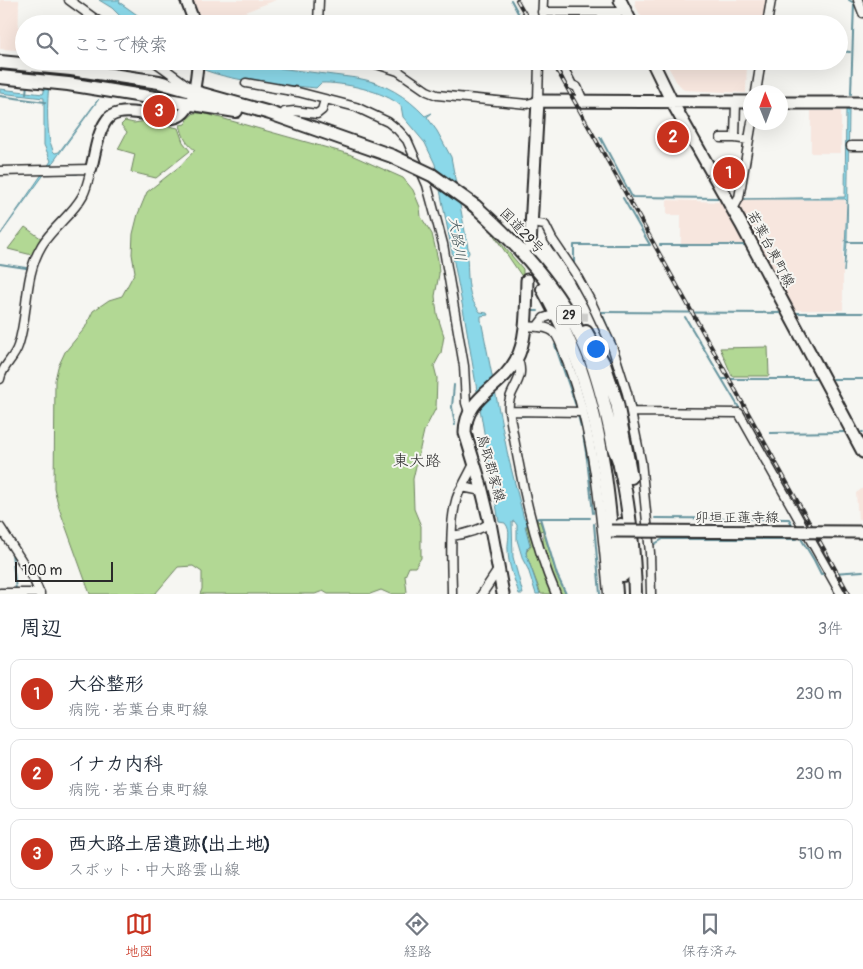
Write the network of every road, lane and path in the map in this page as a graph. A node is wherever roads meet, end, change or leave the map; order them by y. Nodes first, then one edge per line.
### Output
1 (69, 0) edge
2 (186, 0) edge
3 (319, 0) edge
4 (543, 0) edge
5 (620, 0) edge
6 (771, 0) edge
7 (858, 0) edge
8 (542, 12) joint
9 (626, 12) junction
10 (863, 13) edge
11 (90, 15) edge
12 (192, 15) edge
13 (318, 15) edge
14 (628, 15) edge
15 (768, 15) edge
16 (0, 62) edge
17 (15, 63) edge
18 (75, 70) edge
19 (166, 70) edge
20 (196, 70) edge
21 (395, 70) edge
22 (539, 70) edge
23 (564, 70) edge
24 (656, 70) edge
25 (760, 70) edge
26 (0, 77) edge
27 (246, 83) dead end
28 (757, 85) edge
29 (193, 90) junction
30 (325, 100) junction
31 (538, 101) junction
32 (583, 101) junction
33 (672, 102) junction
34 (736, 102) junction
35 (743, 102) edge
36 (788, 102) edge
37 (863, 103) edge
38 (285, 112) dead end
39 (751, 130) edge
40 (721, 138) dead end
41 (736, 138) junction
42 (749, 140) junction
43 (851, 146) dead end
44 (863, 146) edge
45 (92, 169) junction
46 (0, 171) edge
47 (733, 210) junction
48 (532, 224) junction
49 (530, 246) dead end
50 (537, 268) junction
51 (527, 280) dead end
52 (550, 316) dead end
53 (524, 326) junction
54 (537, 327) junction
55 (518, 358) junction
56 (0, 374) edge
57 (509, 411) junction
58 (469, 412) junction
59 (583, 412) junction
60 (632, 412) junction
61 (615, 451) junction
62 (863, 452) edge
63 (474, 464) junction
64 (462, 487) junction
65 (482, 492) junction
66 (490, 523) junction
67 (0, 526) edge
68 (611, 531) junction
69 (639, 531) junction
70 (863, 532) edge
71 (452, 536) junction
72 (498, 570) junction
73 (0, 593) edge
74 (40, 593) edge
75 (452, 594) edge
76 (482, 594) edge
77 (503, 594) edge
78 (556, 594) edge
79 (608, 594) edge
80 (616, 594) edge
81 (623, 594) edge
82 (635, 594) edge
83 (641, 594) edge
84 (651, 594) edge
85 (841, 594) edge

1 - 11 street
2 - 12 street
3 - 13 street
4 - 8 street
5 - 9 main road
6 - 15 street
7 - 10 street
8 - 9 street
9 - 14 main road
16 - 17 highway, 国道29号 / 29
18 - 29 highway, 国道29号 / 29
19 - 29 street
20 - 29 street
21 - 31 street
22 - 31 street
23 - 32 street
24 - 33 main road, 若葉台東町線
25 - 28 street
26 - 29 highway, 国道29号 / 29
27 - 30 street
29 - 45 street
29 - 50 highway, 国道29号 / 29, bridge
30 - 38 street
30 - 58 street
31 - 32 main road
31 - 48 main road
32 - 33 main road
33 - 34 main road
33 - 47 main road, 若葉台東町線
34 - 35 main road
34 - 41 street
36 - 37 main road
39 - 42 street
40 - 41 street
41 - 42 street
42 - 47 street
43 - 44 street
45 - 46 street
45 - 56 street
47 - 62 main road, 若葉台東町線
48 - 49 main road
48 - 60 street
50 - 61 highway, 国道29号 / 29
50 - 68 highway
50 - 69 highway
51 - 53 main road, 鳥取郡家線
52 - 54 street
53 - 54 street
53 - 55 main road, 鳥取郡家線
54 - 59 street
55 - 57 street
55 - 58 main road, 鳥取郡家線
57 - 59 street
57 - 78 street
58 - 63 main road, 鳥取郡家線
59 - 79 street
60 - 84 street
60 - 85 street
61 - 81 highway, 国道29号 / 29
61 - 82 highway, 国道29号 / 29
63 - 64 street
63 - 65 main road, 鳥取郡家線
64 - 65 street
64 - 71 street
65 - 66 main road, 鳥取郡家線
66 - 71 street
66 - 72 main road, 鳥取郡家線
67 - 74 street
68 - 69 main road, 卯垣正蓮寺線, bridge
68 - 80 highway
69 - 70 main road, 卯垣正蓮寺線, bridge
69 - 83 highway
71 - 75 street
72 - 76 street
72 - 77 main road, 鳥取郡家線
73 - 74 street

